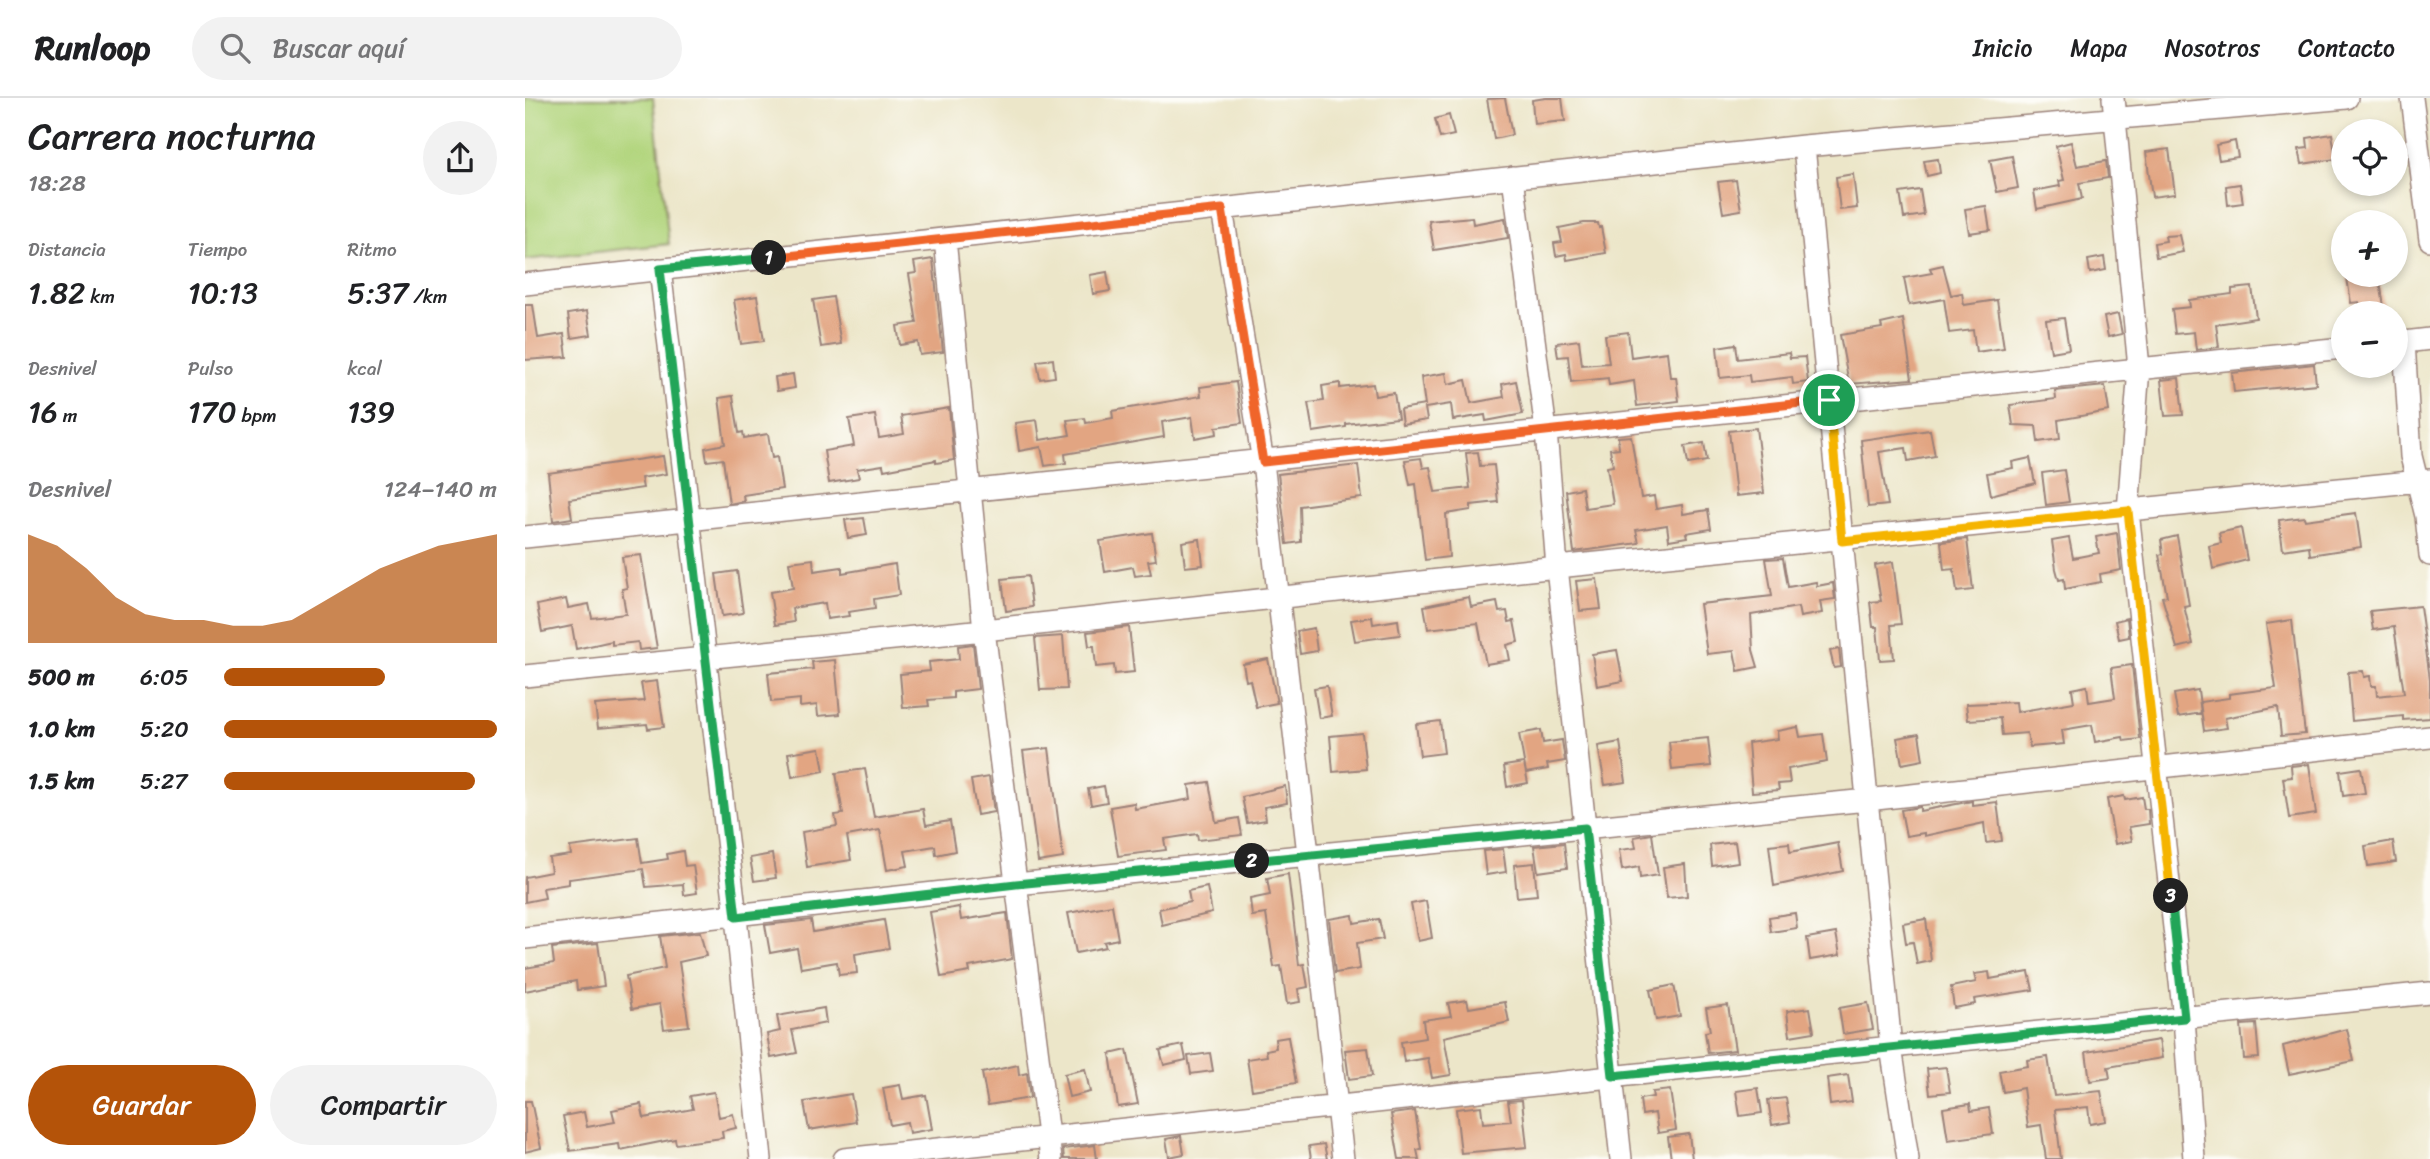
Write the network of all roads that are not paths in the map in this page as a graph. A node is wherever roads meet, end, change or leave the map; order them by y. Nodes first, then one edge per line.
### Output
1 (2347, 98) edge
2 (2412, 98) edge
3 (2114, 108) edge
4 (1804, 146) junction
5 (1513, 177) junction
6 (1222, 209) junction
7 (945, 239) junction
8 (2430, 240) edge
9 (660, 269) junction
10 (525, 284) edge
11 (2430, 339) edge
12 (2408, 342) edge
13 (2331, 349) edge
14 (2139, 369) junction
15 (2403, 378) edge
16 (1829, 400) junction
17 (1546, 431) junction
18 (1263, 462) junction
19 (2424, 480) edge
20 (973, 494) junction
21 (2128, 511) junction
22 (688, 522) junction
23 (525, 537) edge
24 (1842, 541) junction
25 (2430, 555) edge
26 (1557, 567) junction
27 (1278, 598) junction
28 (984, 630) junction
29 (705, 658) junction
30 (525, 676) edge
31 (2430, 737) edge
32 (2156, 767) junction
33 (1867, 800) junction
34 (1585, 828) junction
35 (1310, 856) junction
36 (1016, 884) junction
37 (736, 917) junction
38 (525, 938) edge
39 (2430, 993) edge
40 (2184, 1018) junction
41 (1891, 1047) junction
42 (1613, 1076) junction
43 (1337, 1106) junction
44 (1049, 1137) junction
45 (761, 1159) edge
46 (844, 1159) edge
47 (1051, 1159) edge
48 (1343, 1159) edge
49 (1621, 1159) edge
50 (1907, 1159) edge
51 (2194, 1159) edge

1 - 3 street
2 - 8 street
3 - 4 street
3 - 14 street
4 - 5 street
4 - 16 street
5 - 6 street
5 - 17 street
6 - 7 street
6 - 18 street
7 - 9 street
7 - 20 street
9 - 10 street
9 - 22 street
11 - 12 street
13 - 14 street
14 - 16 street
14 - 21 street
15 - 19 street
16 - 17 street
16 - 24 street
17 - 18 street
17 - 26 street
18 - 20 street
18 - 27 street
19 - 21 street
19 - 25 street
20 - 22 street
20 - 28 street
21 - 24 street
21 - 32 street
22 - 23 street
22 - 29 street
24 - 26 street
24 - 33 street
26 - 27 street
26 - 34 street
27 - 28 street
27 - 35 street
28 - 29 street
28 - 36 street
29 - 30 street
29 - 37 street
31 - 32 street
32 - 33 street
32 - 40 street
33 - 34 street
33 - 41 street
34 - 35 street
34 - 42 street
35 - 36 street
35 - 43 street
36 - 37 street
36 - 44 street
37 - 38 street
37 - 45 street
39 - 40 street
40 - 41 street
40 - 51 street
41 - 42 street
41 - 50 street
42 - 43 street
42 - 49 street
43 - 44 street
43 - 48 street
44 - 46 street
44 - 47 street

